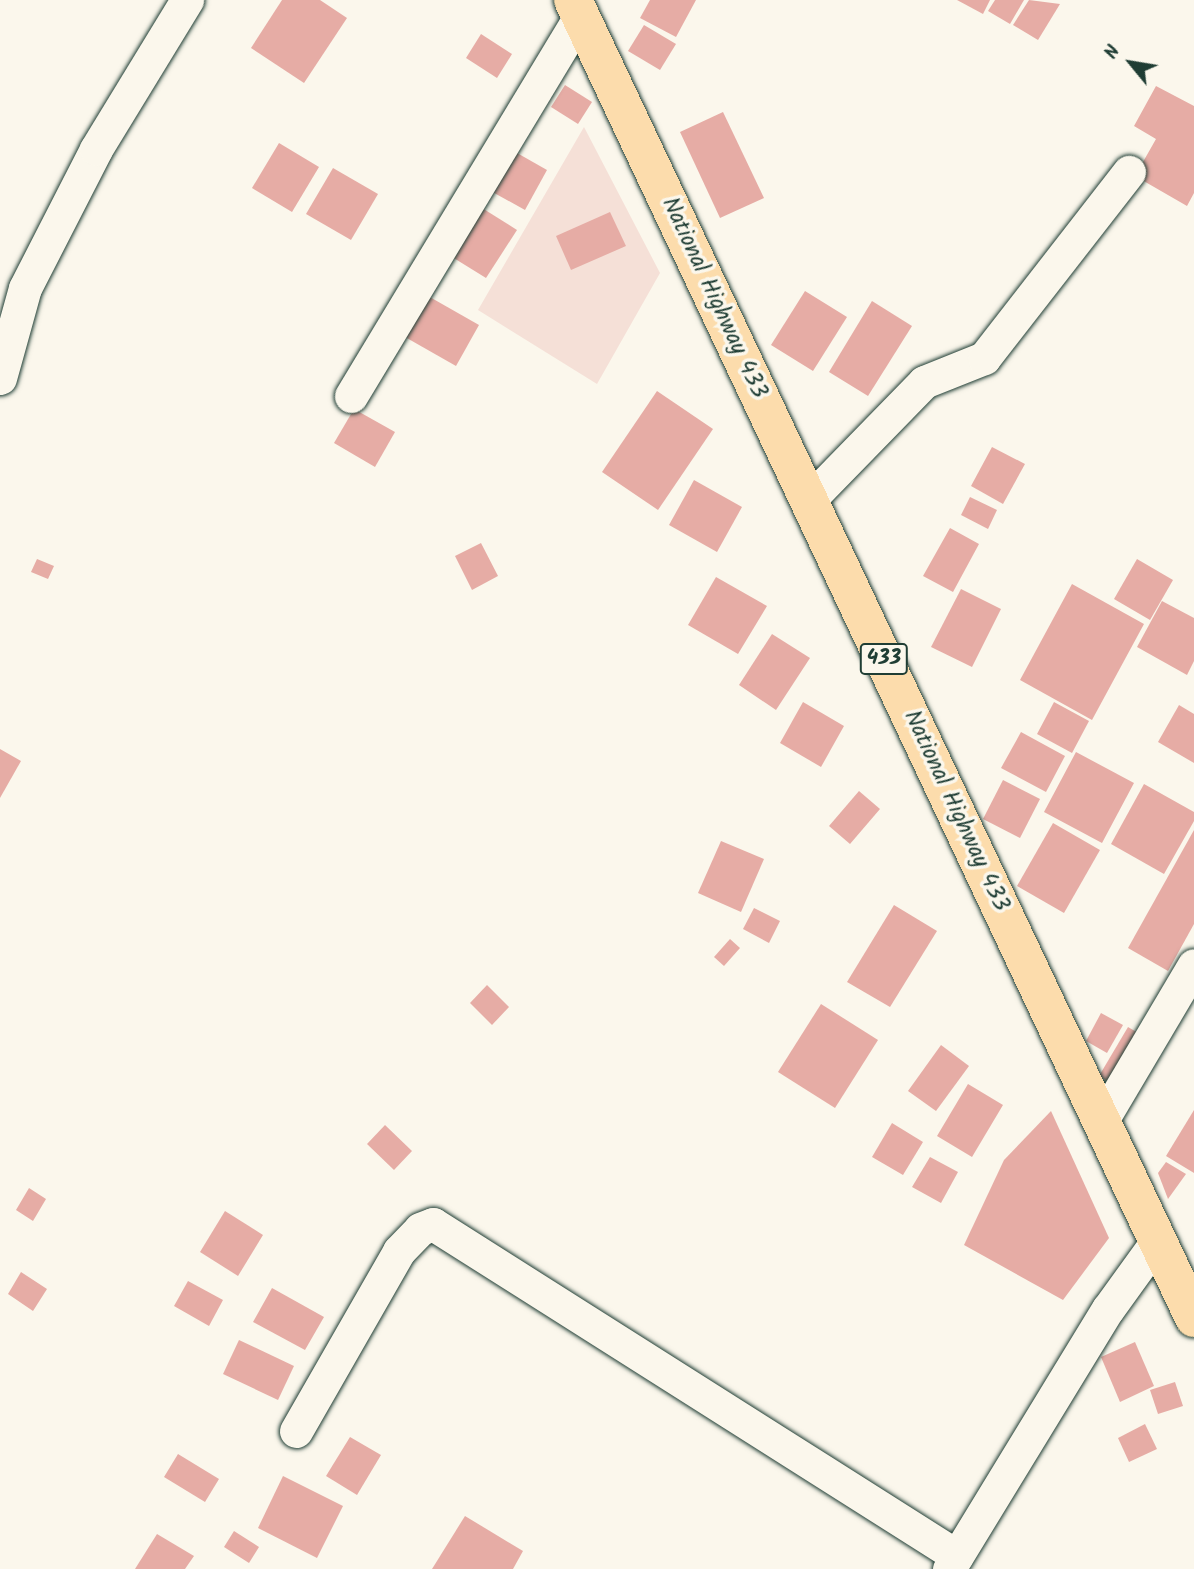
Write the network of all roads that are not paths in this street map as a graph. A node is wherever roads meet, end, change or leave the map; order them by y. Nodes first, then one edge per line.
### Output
1 (187, 0) edge
2 (576, 8) edge
3 (1129, 172) dead end
4 (0, 378) edge
5 (351, 396) dead end
6 (810, 499) junction
7 (1194, 965) edge
8 (1101, 1122) junction
9 (1157, 1241) junction
10 (1194, 1318) edge
11 (296, 1430) dead end
12 (953, 1562) edge

1 - 4 street
2 - 5 street
2 - 6 main road, National Highway 433 / 433
3 - 6 street
6 - 8 main road, National Highway 433 / 433
7 - 8 street
8 - 9 main road, National Highway 433 / 433
9 - 10 main road, National Highway 433 / 433
9 - 12 street
11 - 12 street

